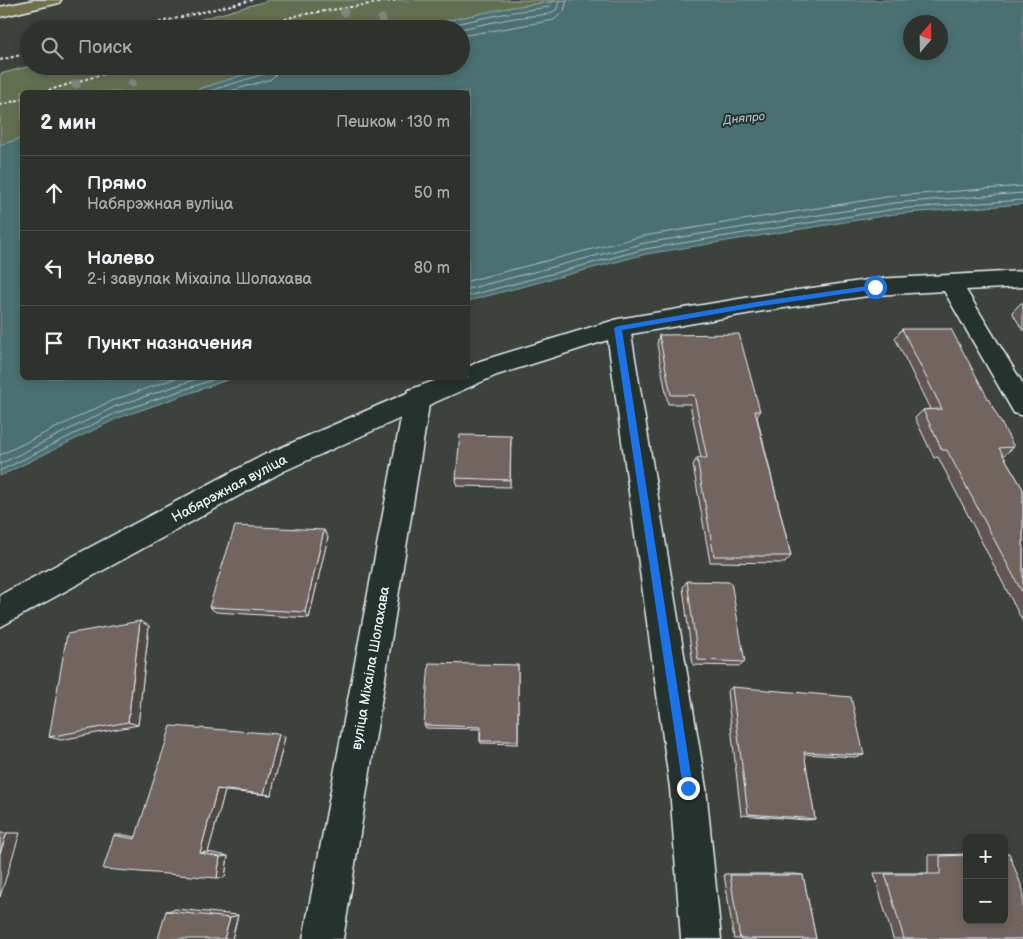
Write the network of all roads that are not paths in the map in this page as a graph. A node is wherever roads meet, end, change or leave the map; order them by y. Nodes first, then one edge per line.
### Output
1 (54, 0) edge
2 (0, 12) edge
3 (1023, 279) edge
4 (950, 282) junction
5 (618, 328) junction
6 (470, 376) edge
7 (460, 380) edge
8 (418, 397) junction
9 (1023, 406) edge
10 (0, 612) edge
11 (323, 939) edge
12 (701, 939) edge

1 - 2 main road
3 - 4 street, Набярэжная вуліца
4 - 5 street, Набярэжная вуліца
4 - 9 street
5 - 6 street, Набярэжная вуліца
5 - 12 street
7 - 8 street, Набярэжная вуліца
8 - 10 street, Набярэжная вуліца
8 - 11 street, вуліца Міхаіла Шолахава

